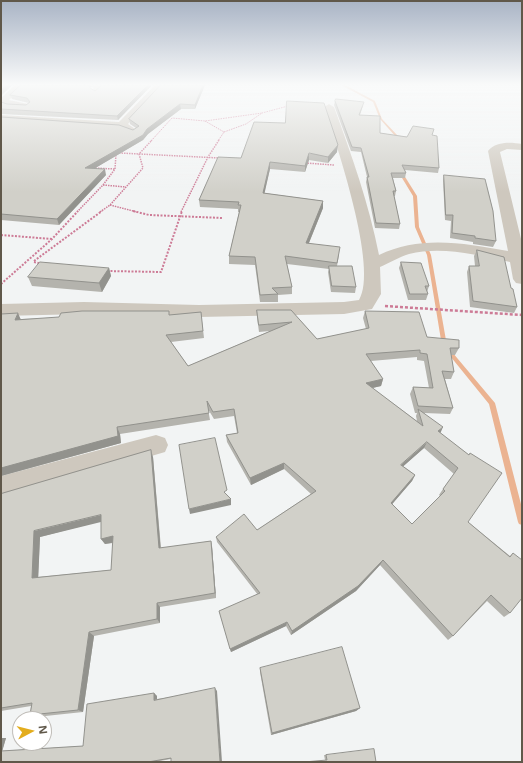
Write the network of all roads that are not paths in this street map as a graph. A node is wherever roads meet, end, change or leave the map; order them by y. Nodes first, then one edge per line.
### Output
1 (46, 121) edge
2 (126, 121) edge
3 (333, 121) edge
4 (122, 125) junction
5 (133, 131) edge
6 (522, 147) edge
7 (519, 259) edge
8 (372, 265) junction
9 (522, 279) edge
10 (1, 310) edge
11 (156, 445) dead end
12 (1, 488) edge

1 - 4 street
2 - 4 street
3 - 8 street
4 - 5 street
6 - 7 street
7 - 8 street
7 - 9 street
8 - 10 street
11 - 12 street

